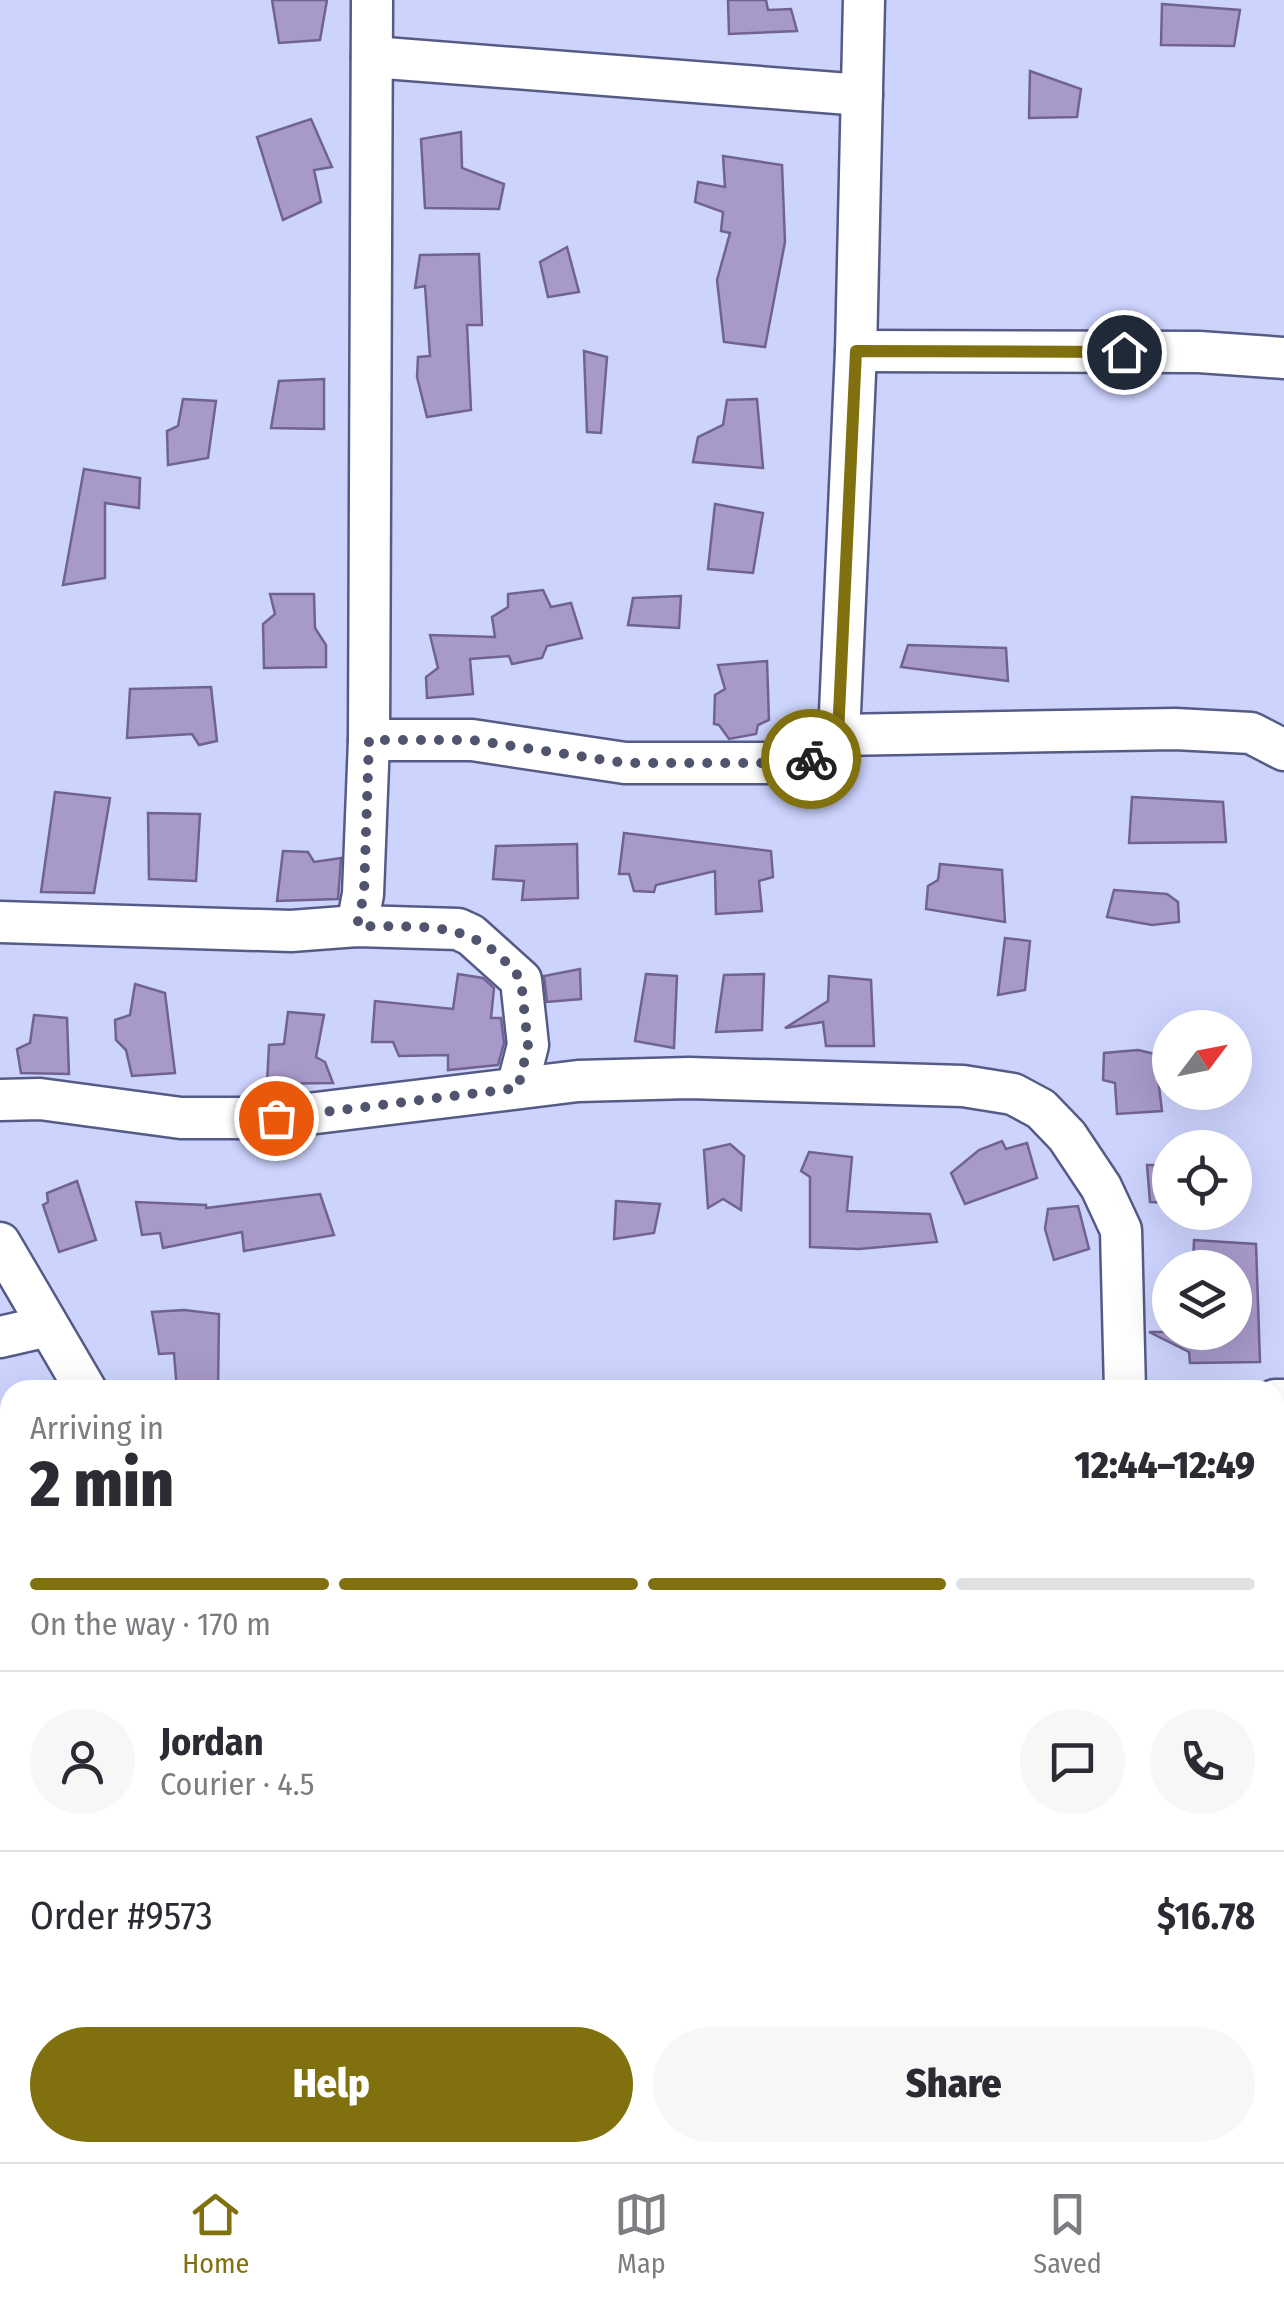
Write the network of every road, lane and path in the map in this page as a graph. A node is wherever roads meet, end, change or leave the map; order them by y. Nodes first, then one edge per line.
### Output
1 (372, 0) edge
2 (864, 0) edge
3 (372, 57) junction
4 (862, 95) junction
5 (856, 351) junction
6 (1284, 358) edge
7 (838, 735) junction
8 (369, 740) junction
9 (1284, 750) edge
10 (0, 922) edge
11 (357, 926) junction
12 (518, 1088) junction
13 (0, 1100) edge
14 (0, 1243) edge
15 (48, 1326) junction
16 (0, 1337) edge
17 (80, 1380) edge
18 (1125, 1380) edge

1 - 3 street
2 - 4 street
3 - 4 street
3 - 8 street
4 - 5 street
5 - 6 street
5 - 7 street
7 - 8 street
7 - 9 street
8 - 11 street
10 - 11 street
11 - 12 street
12 - 13 street
12 - 18 street
14 - 15 street
15 - 16 street
15 - 17 street

